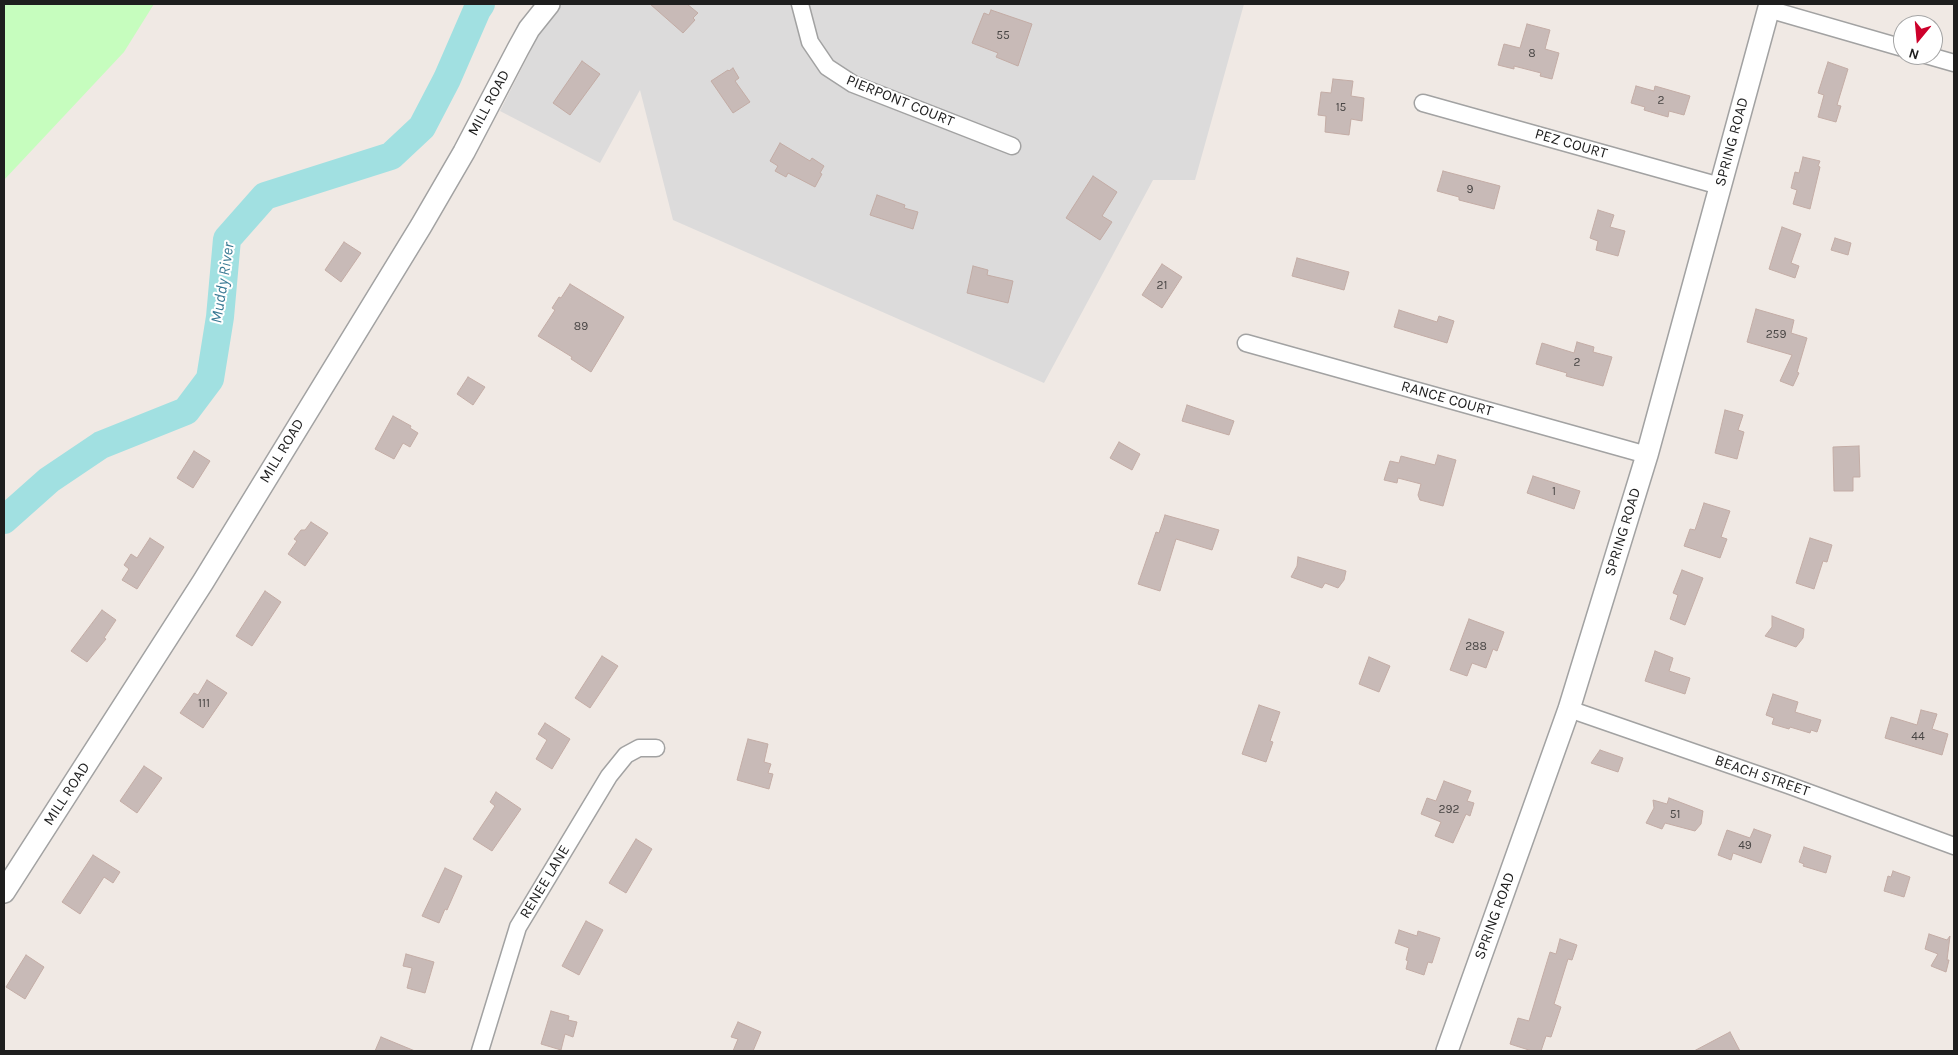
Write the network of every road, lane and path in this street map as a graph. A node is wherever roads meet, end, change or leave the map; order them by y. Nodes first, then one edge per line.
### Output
1 (549, 4) edge
2 (800, 4) edge
3 (1769, 6) edge
4 (1893, 45) edge
5 (1422, 103) dead end
6 (1012, 146) dead end
7 (1720, 186) junction
8 (1246, 343) dead end
9 (1647, 456) junction
10 (1569, 709) junction
11 (656, 748) dead end
12 (1954, 846) edge
13 (4, 892) edge
14 (480, 1051) edge
15 (1447, 1051) edge

1 - 13 street, MILL ROAD
2 - 6 street, PIERPONT COURT
3 - 4 street
3 - 7 street, SPRING ROAD
5 - 7 street, PEZ COURT
7 - 9 street, SPRING ROAD
8 - 9 street, RANCE COURT
9 - 10 street, SPRING ROAD
10 - 12 street, BEACH STREET
10 - 15 street, SPRING ROAD
11 - 14 street, RENEE LANE

